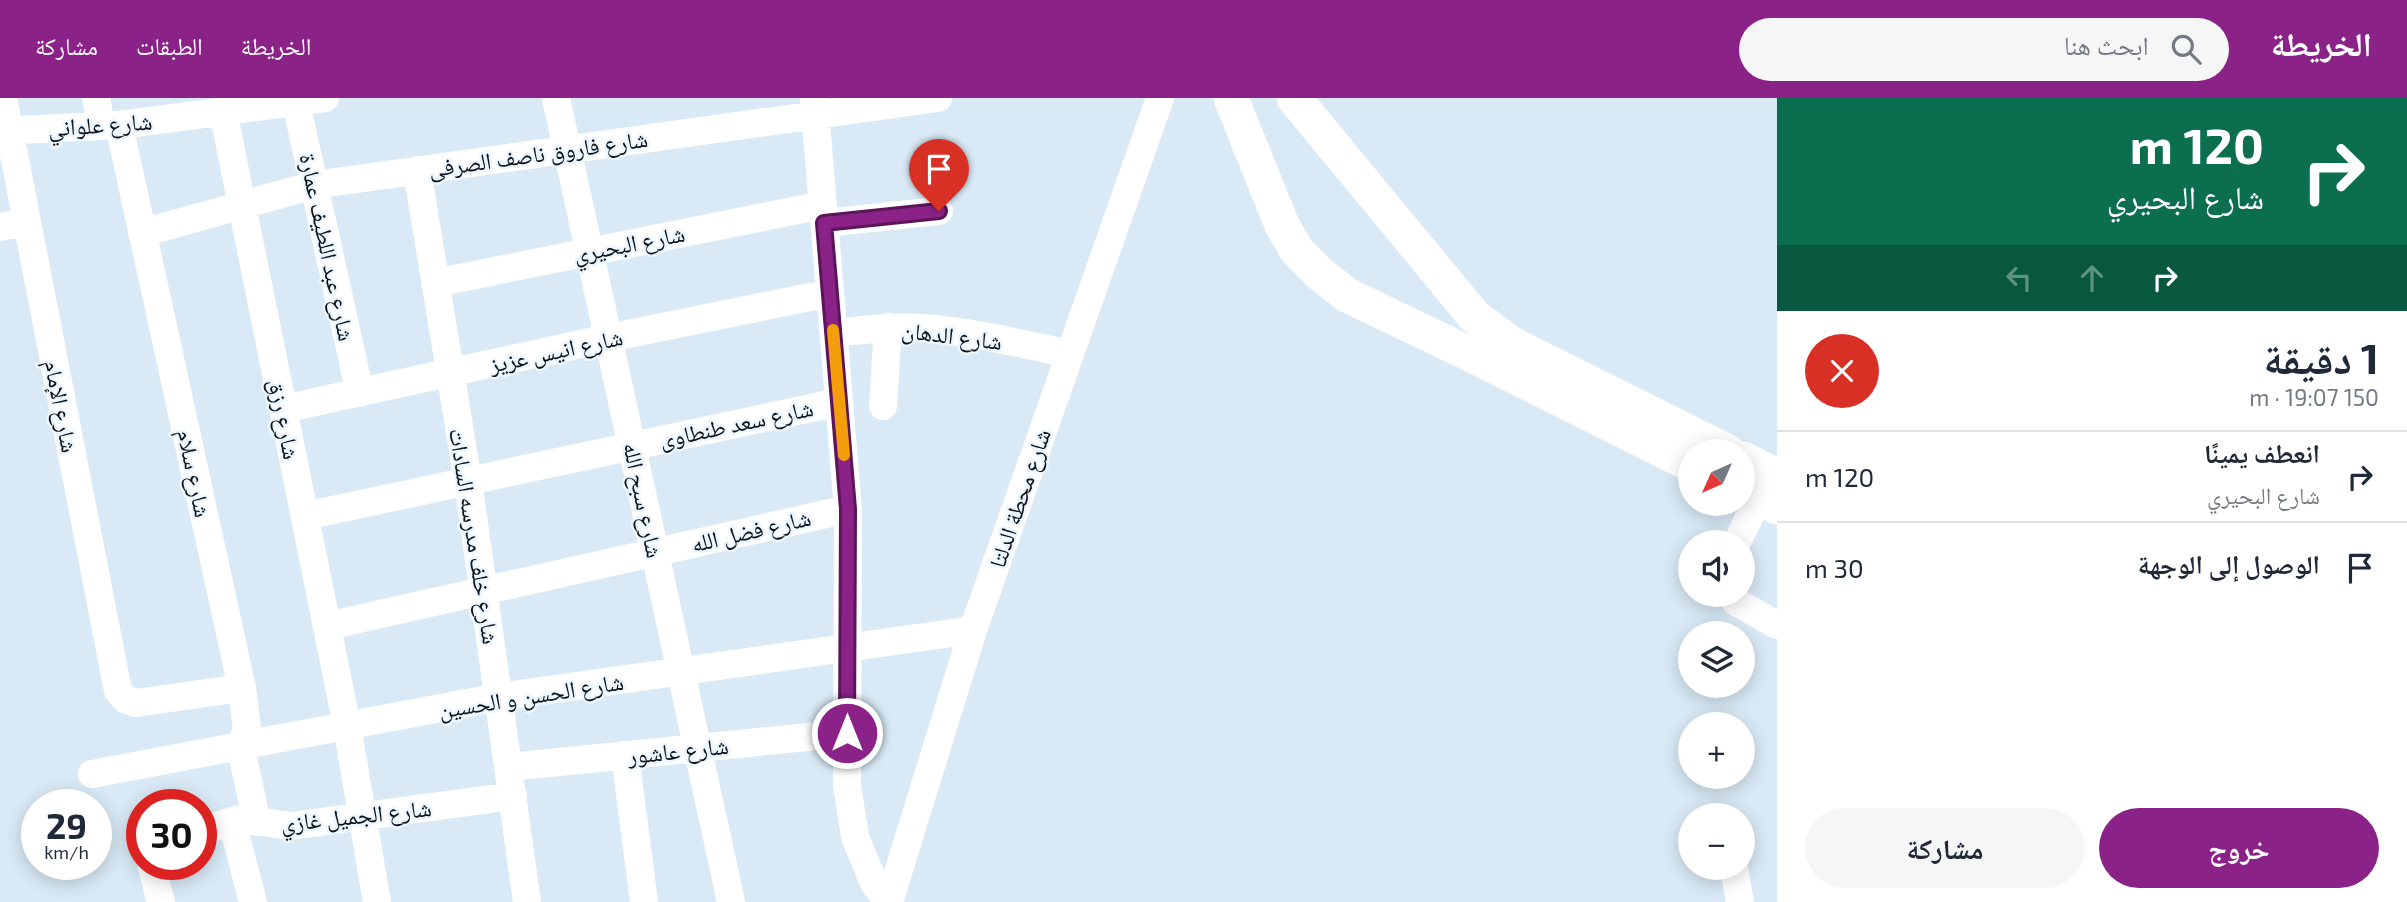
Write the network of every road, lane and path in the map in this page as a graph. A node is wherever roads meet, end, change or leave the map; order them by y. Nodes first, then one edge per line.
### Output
1 (3, 98) edge
2 (96, 98) edge
3 (325, 98) edge
4 (556, 98) edge
5 (938, 98) edge
6 (1160, 98) edge
7 (1231, 98) edge
8 (1294, 98) edge
9 (295, 100) edge
10 (814, 106) edge
11 (206, 108) edge
12 (110, 126) junction
13 (4, 130) edge
14 (567, 149) junction
15 (417, 170) junction
16 (314, 185) junction
17 (242, 205) junction
18 (939, 211) dead end
19 (823, 214) junction
20 (13, 224) edge
21 (142, 233) junction
22 (590, 251) junction
23 (435, 283) junction
24 (830, 293) junction
25 (1474, 316) junction
26 (888, 327) junction
27 (834, 334) junction
28 (608, 338) junction
29 (1440, 342) junction
30 (1070, 354) junction
31 (450, 373) junction
32 (360, 393) junction
33 (839, 401) junction
34 (883, 406) dead end
35 (283, 409) junction
36 (1702, 439) edge
37 (632, 445) junction
38 (1678, 458) edge
39 (468, 481) junction
40 (1764, 493) edge
41 (848, 509) junction
42 (305, 516) junction
43 (1744, 530) edge
44 (655, 552) junction
45 (484, 591) junction
46 (1745, 607) edge
47 (1777, 625) edge
48 (327, 626) junction
49 (973, 630) junction
50 (848, 648) junction
51 (681, 671) junction
52 (242, 688) junction
53 (499, 697) junction
54 (347, 726) junction
55 (847, 733) junction
56 (241, 745) junction
57 (698, 748) junction
58 (625, 755) junction
59 (509, 767) junction
60 (92, 774) dead end
61 (513, 796) junction
62 (363, 817) junction
63 (245, 821) junction
64 (217, 827) edge
65 (155, 880) edge
66 (1736, 880) edge
67 (161, 902) edge
68 (253, 902) edge
69 (377, 902) edge
70 (527, 902) edge
71 (644, 902) edge
72 (731, 902) edge
73 (889, 902) edge
74 (1740, 902) edge

1 - 13 street, شارع الإمام
2 - 12 street, شارع سلام
3 - 9 street, شارع علواني
4 - 14 street, شارع سبح الله
5 - 10 street, شارع فاروق ناصف الصرفى
6 - 30 street, شارع محطة الدلتا
7 - 29 main road
8 - 25 main road
9 - 11 street, شارع علواني
9 - 16 street, شارع عبد اللطيف عمارة
10 - 14 street, شارع فاروق ناصف الصرفى
10 - 19 street
11 - 12 street, شارع علواني
11 - 17 street, شارع رزق
12 - 13 street, شارع علواني
12 - 21 street, شارع سلام
13 - 20 street, شارع الإمام
14 - 15 street, شارع فاروق ناصف الصرفى
14 - 22 street, شارع سبح الله
15 - 16 street, شارع فاروق ناصف الصرفى
15 - 23 street, شارع خلف مدرسه السادات
16 - 17 street, شارع فاروق ناصف الصرفى
16 - 32 street, شارع عبد اللطيف عمارة
17 - 21 street, شارع فاروق ناصف الصرفى
17 - 35 street, شارع رزق
18 - 19 street, شارع البحيري
19 - 22 street, شارع البحيري
19 - 24 street
20 - 52 street, شارع الإمام
21 - 52 street, شارع سلام
22 - 23 street, شارع البحيري
22 - 28 street, شارع سبح الله
23 - 31 street, شارع خلف مدرسه السادات
24 - 27 street
24 - 28 street, شارع انيس عزيز
25 - 29 main road
25 - 36 main road
26 - 27 street, شارع الدهان
26 - 30 street, شارع الدهان
26 - 34 street
27 - 33 street
28 - 31 street, شارع انيس عزيز
28 - 37 street, شارع سبح الله
29 - 38 main road
30 - 49 street, شارع محطة الدلتا
31 - 32 street, شارع انيس عزيز
31 - 39 street, شارع خلف مدرسه السادات
32 - 35 street, شارع انيس عزيز
33 - 37 street, شارع سعد طنطاوى
33 - 41 street
35 - 42 street, شارع رزق
37 - 39 street, شارع سعد طنطاوى
37 - 44 street, شارع سبح الله
39 - 42 street, شارع سعد طنطاوى
39 - 45 street, شارع خلف مدرسه السادات
40 - 43 street
41 - 44 street, شارع فضل الله
41 - 50 street
42 - 48 street, شارع رزق
44 - 45 street, شارع فضل الله
44 - 51 street, شارع سبح الله
45 - 48 street, شارع فضل الله
45 - 53 street, شارع خلف مدرسه السادات
46 - 47 street
48 - 54 street, شارع رزق
49 - 50 street, شارع الحسن و الحسين
49 - 73 street, شارع محطة الدلتا
50 - 51 street, شارع الحسن و الحسين
50 - 55 street
51 - 53 street, شارع الحسن و الحسين
51 - 57 street, شارع سبح الله
52 - 56 street, شارع سلام
53 - 54 street, شارع الحسن و الحسين
53 - 59 street, شارع خلف مدرسه السادات
54 - 56 street, شارع الحسن و الحسين
54 - 62 street, شارع رزق
55 - 57 street, شارع عاشور
55 - 73 street
56 - 60 street, شارع الحسن و الحسين
56 - 63 street, شارع سلام
57 - 58 street, شارع عاشور
57 - 72 street, شارع سبح الله
58 - 59 street, شارع عاشور
58 - 71 street
59 - 61 street, شارع خلف مدرسه السادات
61 - 62 street, شارع الجميل غازي
61 - 70 street, شارع خلف مدرسه السادات
62 - 63 street, شارع الجميل غازي
62 - 69 street, شارع رزق
63 - 64 street, شارع الجميل غازي
63 - 68 street, شارع سلام
65 - 67 street
66 - 74 street

